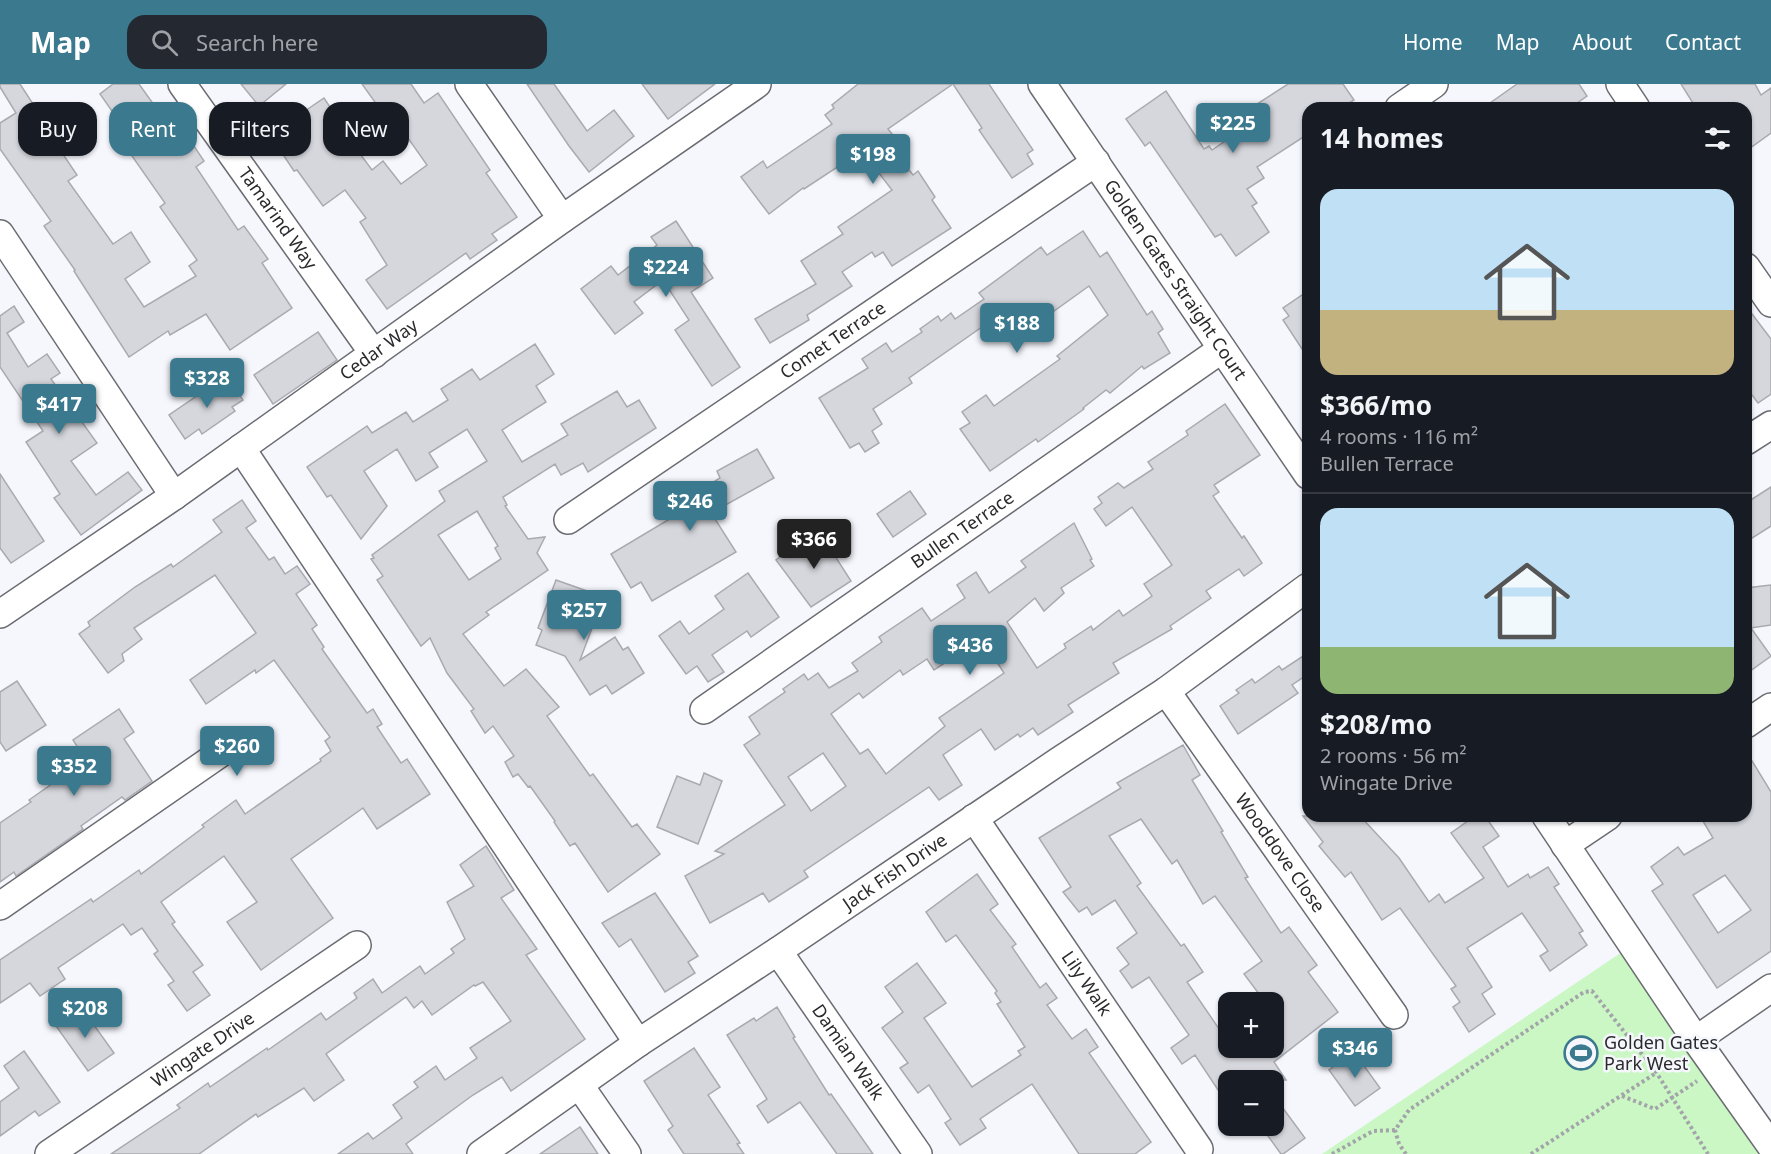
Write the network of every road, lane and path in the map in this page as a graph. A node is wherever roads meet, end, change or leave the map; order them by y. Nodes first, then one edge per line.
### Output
1 (182, 84) edge
2 (469, 84) edge
3 (1042, 84) edge
4 (1434, 84) edge
5 (1620, 84) edge
6 (753, 85) edge
7 (1408, 102) edge
8 (1632, 102) edge
9 (1096, 162) junction
10 (562, 219) junction
11 (0, 234) edge
12 (1752, 276) edge
13 (1771, 303) edge
14 (1222, 349) junction
15 (374, 354) junction
16 (1771, 425) edge
17 (1752, 437) edge
18 (241, 448) junction
19 (1302, 466) edge
20 (174, 495) junction
21 (568, 520) dead end
22 (1302, 591) edge
23 (0, 614) edge
24 (1166, 691) junction
25 (1771, 707) edge
26 (704, 710) dead end
27 (1752, 720) edge
28 (225, 750) dead end
29 (974, 818) junction
30 (1550, 822) edge
31 (1599, 822) edge
32 (1565, 845) junction
33 (0, 906) edge
34 (357, 945) dead end
35 (778, 951) junction
36 (1771, 988) edge
37 (1394, 1015) dead end
38 (1696, 1040) junction
39 (638, 1043) junction
40 (1716, 1068) junction
41 (1656, 1072) junction
42 (580, 1086) junction
43 (1621, 1096) junction
44 (1674, 1098) junction
45 (1395, 1130) junction
46 (1771, 1146) edge
47 (1199, 1149) dead end
48 (49, 1154) edge
49 (481, 1154) edge
50 (627, 1154) edge
51 (918, 1154) edge
52 (1332, 1154) edge
53 (1406, 1154) edge
54 (1531, 1154) edge
55 (1708, 1154) edge

1 - 15 street, Tamarind Way
2 - 10 street
3 - 9 street, Golden Gates Straight Court
4 - 7 street
5 - 8 street
6 - 10 street, Cedar Way
9 - 14 street, Golden Gates Straight Court
9 - 21 street, Comet Terrace
10 - 15 street, Cedar Way
11 - 20 street
12 - 13 street
14 - 19 street, Golden Gates Straight Court
14 - 26 street, Bullen Terrace
15 - 18 street, Cedar Way
16 - 17 street
18 - 20 street, Cedar Way
18 - 39 street
20 - 23 street, Cedar Way
22 - 24 street, Jack Fish Drive
24 - 29 street, Jack Fish Drive
24 - 37 street, Wooddove Close
25 - 27 street
28 - 33 street
29 - 35 street, Jack Fish Drive
29 - 47 street, Lily Walk
30 - 32 street
31 - 32 street
32 - 38 street
34 - 48 street, Wingate Drive
35 - 39 street, Jack Fish Drive
35 - 51 street, Damian Walk
36 - 38 street
38 - 40 street
39 - 42 street, Jack Fish Drive
40 - 44 path
40 - 46 street
41 - 43 path
41 - 44 path
41 - 45 path
42 - 49 street, Jack Fish Drive
42 - 50 street
43 - 44 path
43 - 54 path
44 - 55 path
45 - 52 path
45 - 53 path

